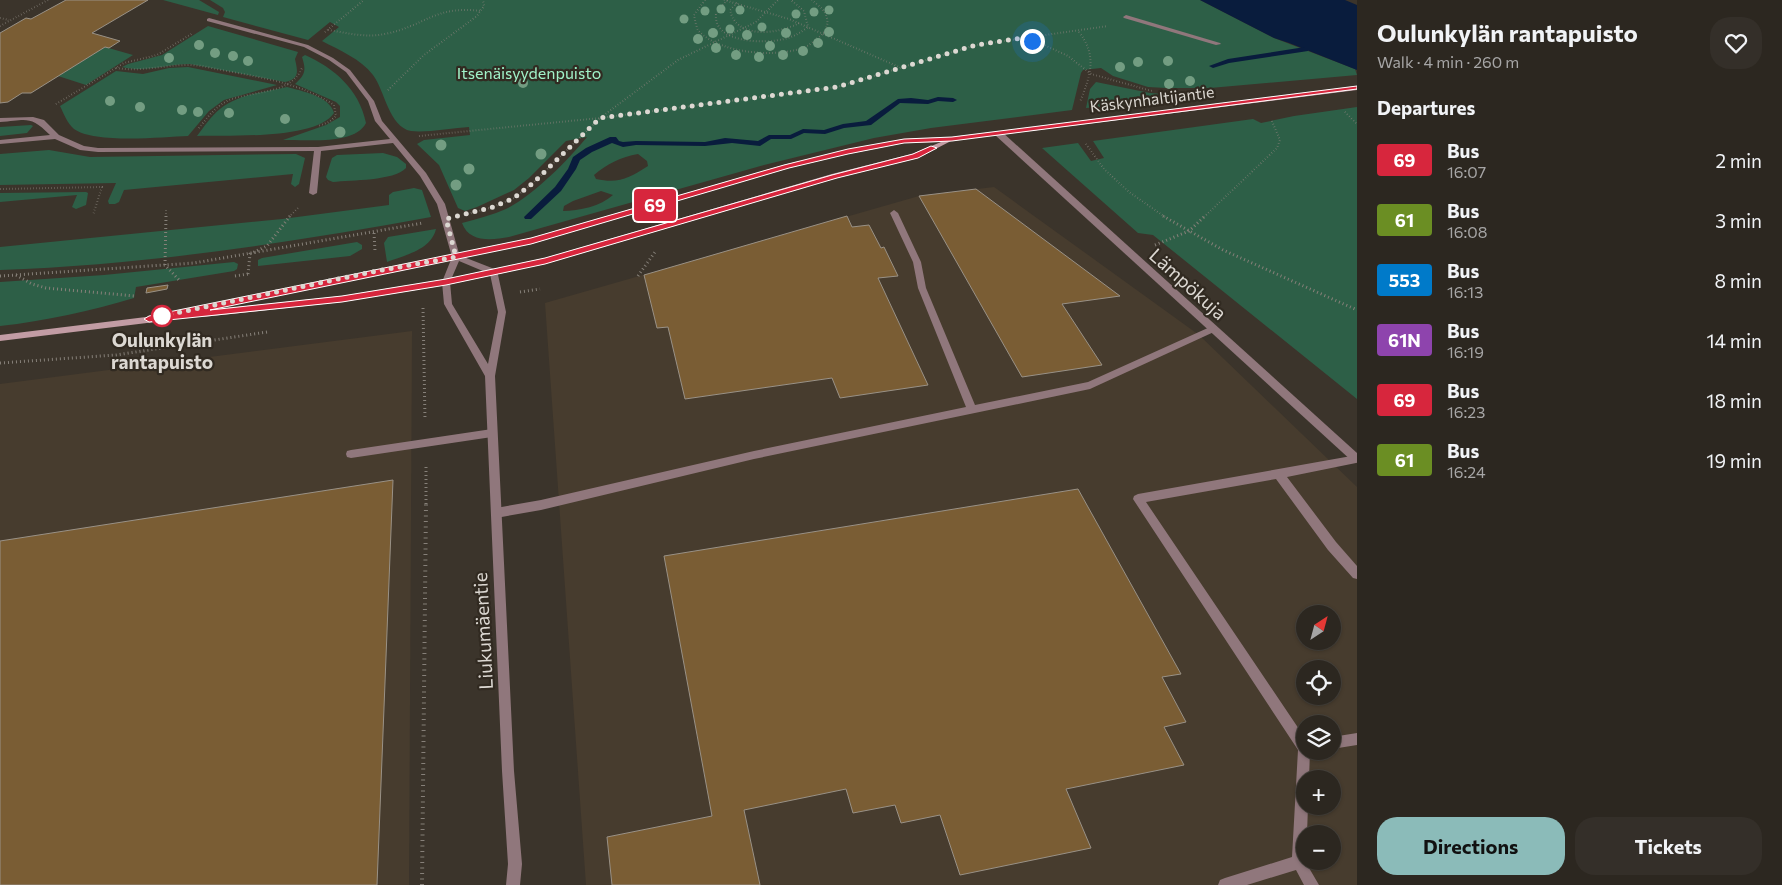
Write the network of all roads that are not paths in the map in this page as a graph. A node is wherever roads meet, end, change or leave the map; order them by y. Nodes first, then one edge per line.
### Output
1 (1126, 17) dead end
2 (210, 20) road end
3 (1218, 44) dead end
4 (1353, 88) edge
5 (0, 120) edge
6 (998, 133) junction
7 (56, 137) junction
8 (952, 139) junction
9 (395, 141) junction
10 (0, 142) edge
11 (318, 149) junction
12 (313, 193) road end
13 (894, 213) dead end
14 (456, 257) junction
15 (494, 272) junction
16 (446, 282) junction
17 (149, 319) junction
18 (1213, 328) junction
19 (0, 338) edge
20 (490, 376) junction
21 (972, 410) junction
22 (492, 433) junction
23 (351, 454) dead end
24 (1356, 459) edge
25 (1279, 475) junction
26 (496, 513) junction
27 (1357, 574) edge
28 (1296, 735) edge
29 (1357, 739) edge
30 (1341, 742) edge
31 (1304, 760) edge
32 (1301, 825) edge
33 (1296, 863) edge
34 (1304, 870) edge
35 (513, 885) edge
36 (1225, 885) edge
37 (1312, 885) edge

1 - 3 street
2 - 9 street
4 - 6 main road, Käskynhaltijantie
5 - 7 street
6 - 8 main road, Käskynhaltijantie
6 - 18 street, Lämpökuja
7 - 10 street
7 - 11 street
8 - 14 main road, Käskynhaltijantie
8 - 15 main road, Käskynhaltijantie
9 - 11 street
9 - 14 street
11 - 12 street
13 - 21 street
14 - 15 street
14 - 16 street, Liukumäentie
14 - 17 main road, Käskynhaltijantie
15 - 16 main road, Käskynhaltijantie
15 - 20 street, Liukumäentie
16 - 17 main road, Käskynhaltijantie
16 - 20 street, Liukumäentie
17 - 19 main road, Käskynhaltijantie
18 - 21 street
18 - 24 street, Lämpökuja
20 - 22 street, Liukumäentie
21 - 26 street
22 - 23 street
22 - 26 street, Liukumäentie
24 - 25 street
25 - 27 street
25 - 28 street
26 - 35 street, Liukumäentie
29 - 30 street
31 - 32 street
33 - 36 street
34 - 37 street

